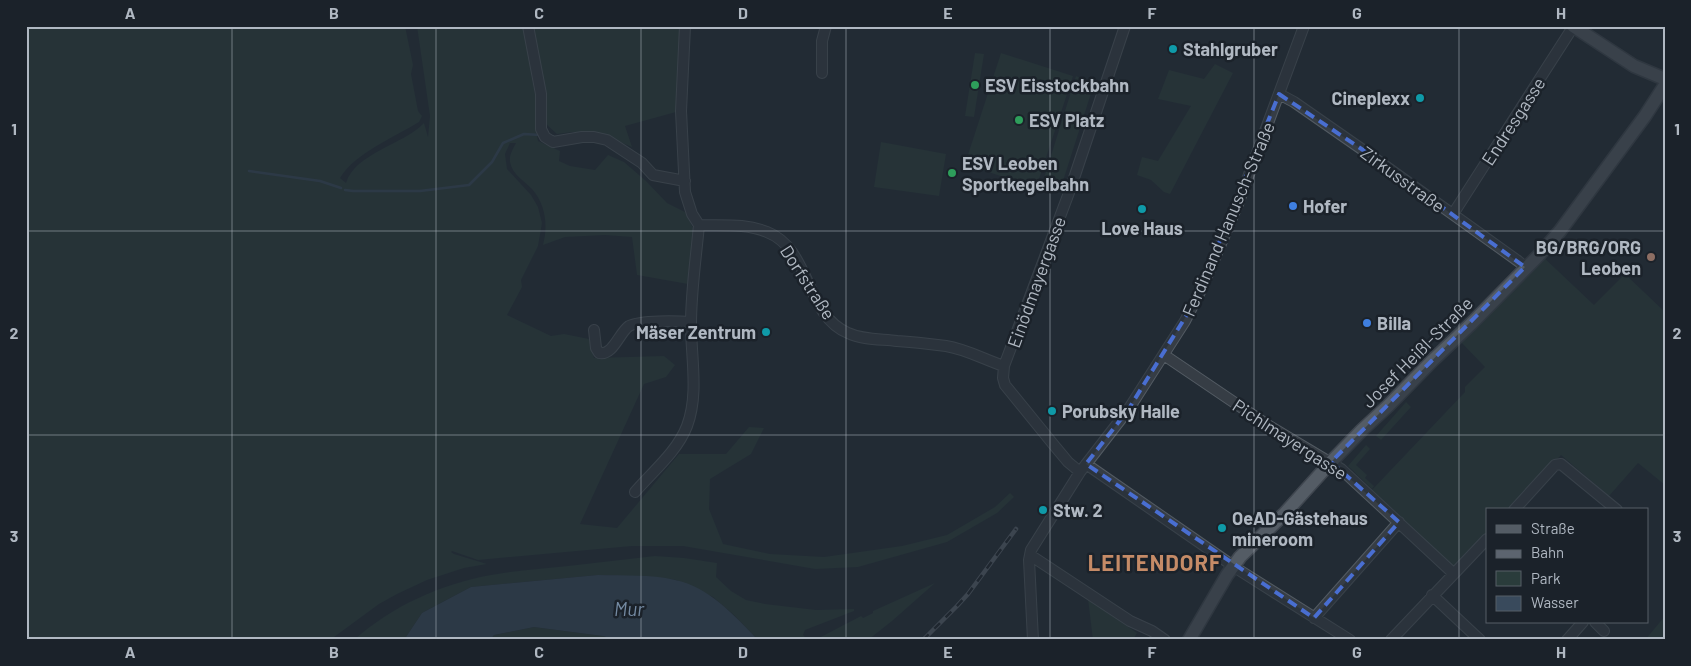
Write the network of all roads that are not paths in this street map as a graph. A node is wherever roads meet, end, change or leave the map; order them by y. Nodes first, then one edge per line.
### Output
1 (528, 26) edge
2 (685, 26) edge
3 (826, 26) edge
4 (1125, 26) edge
5 (1304, 26) edge
6 (1573, 26) edge
7 (822, 73) dead end
8 (1659, 77) edge
9 (1665, 85) edge
10 (1279, 94) junction
11 (685, 181) junction
12 (1453, 214) junction
13 (699, 225) junction
14 (1525, 268) junction
15 (691, 322) junction
16 (594, 330) dead end
17 (1164, 354) junction
18 (1004, 366) junction
19 (1331, 462) junction
20 (1083, 468) junction
21 (635, 492) dead end
22 (1516, 508) edge
23 (1615, 508) edge
24 (1399, 522) junction
25 (1486, 540) edge
26 (1030, 555) junction
27 (1233, 566) junction
28 (1453, 573) junction
29 (1432, 596) junction
30 (1314, 618) junction
31 (1580, 624) edge
32 (1597, 624) edge
33 (1604, 631) dead end
34 (1033, 640) edge
35 (1165, 640) edge
36 (1189, 640) edge
37 (1350, 640) edge
38 (1391, 640) edge
39 (1480, 640) edge
40 (1567, 640) edge

1 - 11 street
2 - 11 street
3 - 7 street
4 - 18 street, Einödmayergasse
5 - 10 street, Ferdinand Hanusch-Straße
6 - 8 main road
6 - 12 street, Endresgasse
9 - 14 main road, Josef Heißl-Straße
10 - 12 street, Zirkusstraße
10 - 17 street, Ferdinand Hanusch-Straße
11 - 13 street
12 - 14 street, Zirkusstraße
13 - 15 street
13 - 18 street, Dorfstraße
14 - 19 main road, Josef Heißl-Straße
15 - 16 street
15 - 21 street
17 - 19 street, Pichlmayergasse
17 - 20 street, Ferdinand Hanusch-Straße
18 - 20 street
19 - 24 street, Pichlmayergasse
19 - 27 main road, Josef Heißl-Straße
20 - 26 street, Ferdinand Hanusch-Straße
20 - 27 street
22 - 23 street
24 - 28 street, Pichlmayergasse
24 - 30 street
25 - 28 street
26 - 34 street, Ferdinand Hanusch-Straße
26 - 35 street
27 - 30 street
27 - 36 main road, Josef Heißl-Straße
28 - 29 street
29 - 38 street
29 - 39 street
30 - 37 street
31 - 40 street
32 - 33 street

